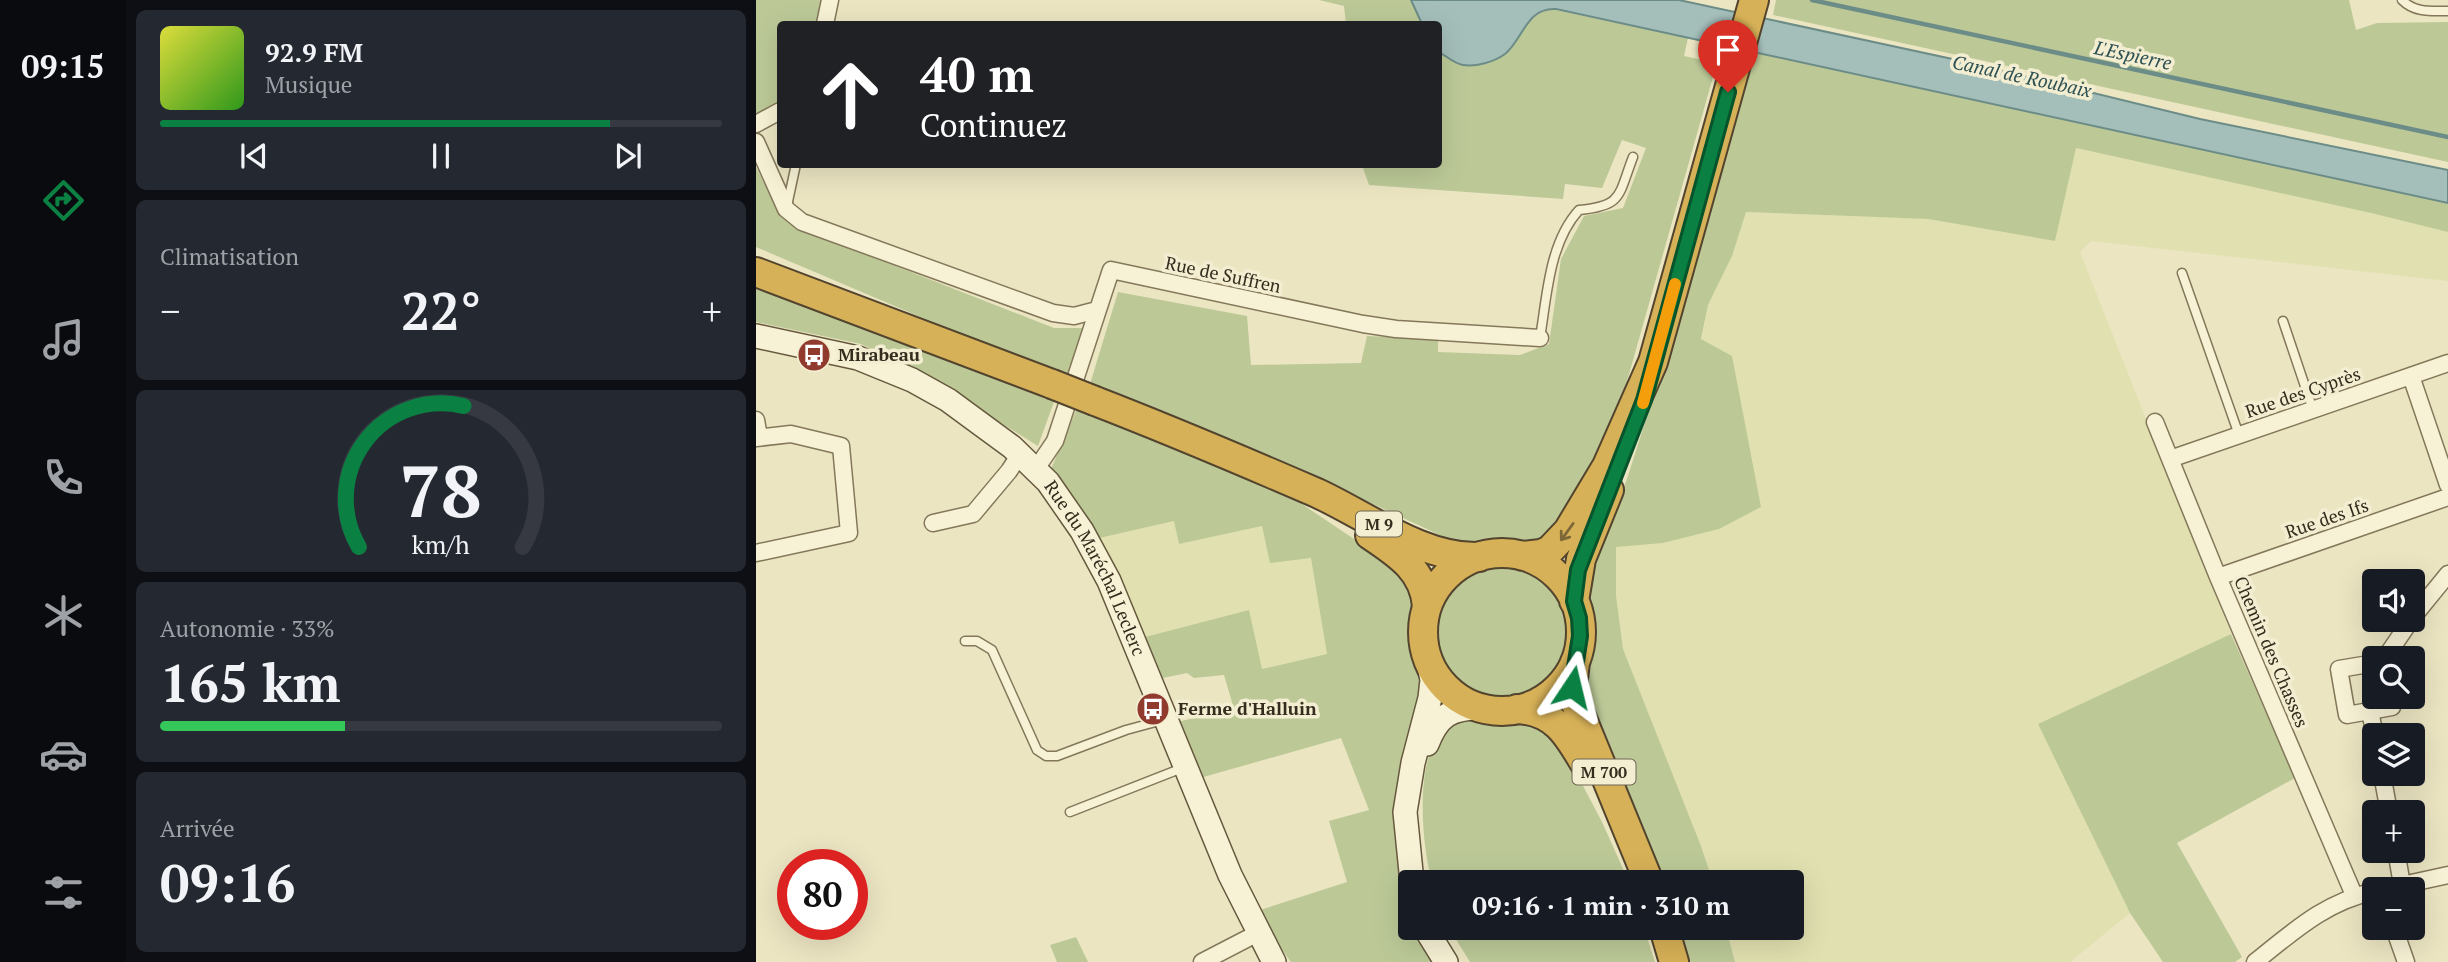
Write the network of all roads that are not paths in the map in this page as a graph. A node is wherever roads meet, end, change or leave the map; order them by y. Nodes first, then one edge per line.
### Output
1 (830, 0) edge
2 (1754, 0) edge
3 (2402, 0) edge
4 (2448, 11) edge
5 (826, 21) edge
6 (777, 113) edge
7 (756, 124) edge
8 (756, 142) edge
9 (1633, 158) dead end
10 (795, 168) edge
11 (786, 209) junction
12 (756, 258) edge
13 (756, 272) edge
14 (2182, 273) dead end
15 (1097, 310) junction
16 (2283, 321) dead end
17 (887, 322) junction
18 (1540, 338) joint
19 (757, 341) edge
20 (1653, 362) junction
21 (2448, 363) edge
22 (2411, 376) junction
23 (2313, 410) junction
24 (756, 420) edge
25 (2155, 422) dead end
26 (2239, 435) junction
27 (758, 438) edge
28 (2170, 459) junction
29 (1028, 461) junction
30 (1282, 479) junction
31 (2448, 485) edge
32 (2448, 498) edge
33 (933, 523) dead end
34 (756, 554) edge
35 (1523, 556) junction
36 (1479, 557) junction
37 (2448, 574) edge
38 (2218, 577) junction
39 (1574, 601) junction
40 (2425, 602) edge
41 (1427, 606) junction
42 (965, 641) dead end
43 (1428, 660) junction
44 (1575, 660) junction
45 (2362, 665) edge
46 (1480, 708) junction
47 (1517, 709) junction
48 (2381, 709) edge
49 (2370, 711) junction
50 (1166, 719) junction
51 (2372, 723) edge
52 (1185, 767) junction
53 (1070, 812) dead end
54 (1411, 870) edge
55 (1424, 870) edge
56 (1634, 870) edge
57 (1644, 870) edge
58 (2448, 875) edge
59 (2425, 880) edge
60 (2362, 893) edge
61 (2354, 895) junction
62 (1258, 933) junction
63 (1432, 940) edge
64 (1448, 940) edge
65 (1659, 940) edge
66 (1668, 940) edge
67 (2398, 940) edge
68 (1202, 962) edge
69 (1274, 962) edge
70 (1446, 962) edge
71 (1461, 962) edge
72 (1665, 962) edge
73 (1674, 962) edge
74 (2255, 962) edge
75 (2406, 962) edge

1 - 5 street
2 - 20 highway
3 - 4 lane
6 - 7 street
8 - 11 street
9 - 18 lane
10 - 11 lane
11 - 15 street
12 - 17 highway
13 - 17 highway, M 9
14 - 26 lane
15 - 18 street, Rue de Suffren
15 - 29 street, Rue de Suffren
16 - 23 lane
17 - 30 highway, M 9, bridge
19 - 29 street, Rue du Maréchal Leclerc
20 -> 35 highway
20 - 39 highway
21 - 22 street, Rue des Cyprès
22 - 23 street, Rue des Cyprès
22 - 31 street
23 - 26 street, Rue des Cyprès
24 - 27 street
25 - 28 street, Chemin des Chasses
26 - 28 street, Rue des Cyprès
27 - 34 street
28 - 38 street, Chemin des Chasses
29 - 33 street, Rue de Suffren
29 - 50 street, Rue du Maréchal Leclerc
30 - 36 highway, M 9
30 - 41 highway, M 9
32 - 38 street, Rue des Ifs
35 - 36 highway
35 - 39 highway
36 - 41 highway
37 - 40 street
38 - 61 street, Chemin des Chasses
39 - 44 highway
41 - 43 highway
42 - 50 lane
43 - 46 highway
43 - 54 street
44 - 47 highway
44 - 57 highway, M 700
45 - 49 street
46 - 47 highway
46 - 55 street
47 - 56 highway, M 700
48 - 49 street
49 - 51 street
50 - 52 street, Rue du Maréchal Leclerc
52 - 53 lane
52 - 62 street, Rue du Maréchal Leclerc
58 - 59 street
60 - 61 street
61 - 74 street
62 - 68 street
62 - 69 street, Rue du Maréchal Leclerc
63 - 70 street
64 - 71 street
65 - 72 highway
66 - 73 highway
67 - 75 street

